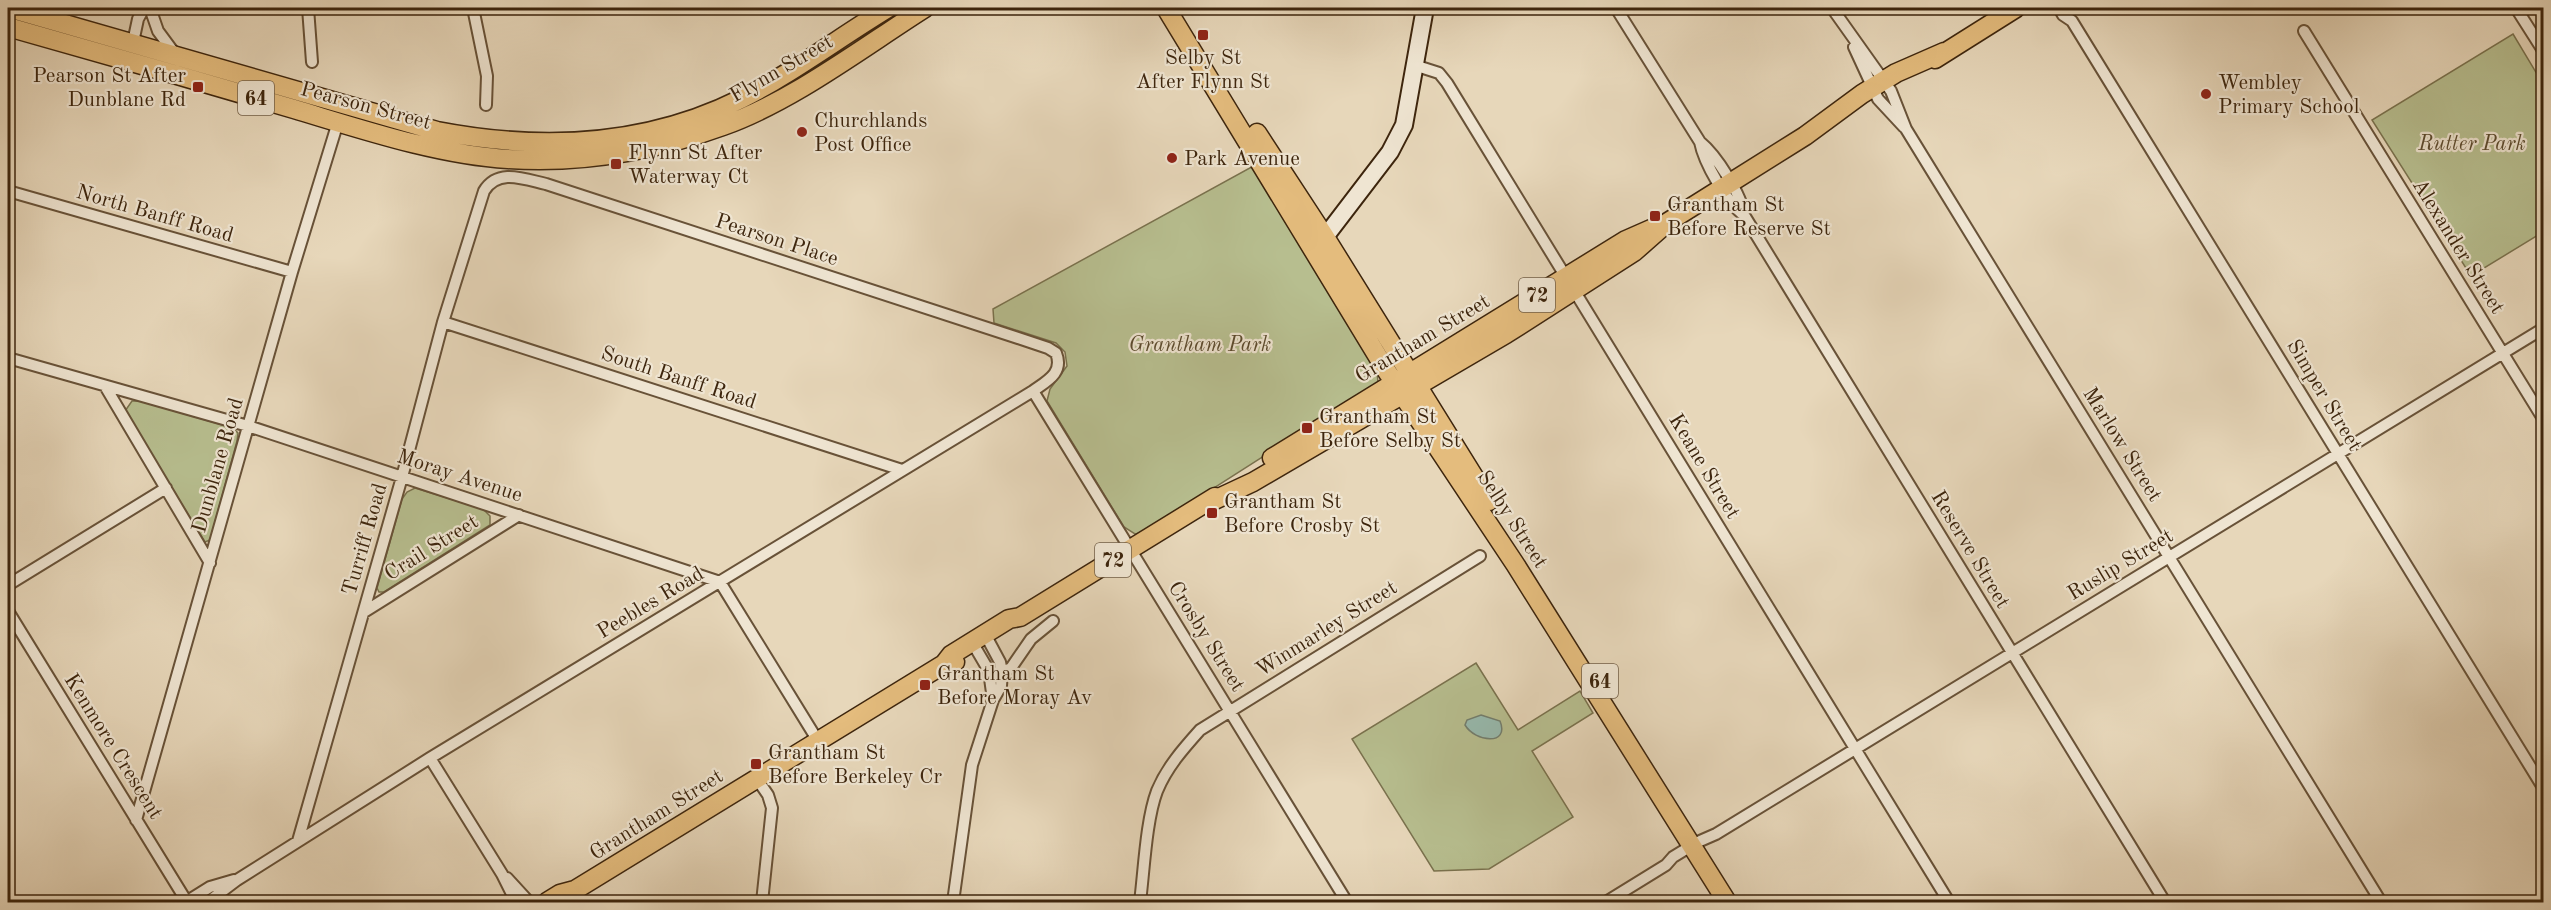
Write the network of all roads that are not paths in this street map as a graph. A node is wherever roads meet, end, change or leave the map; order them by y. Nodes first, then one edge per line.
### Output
1 (9, 8) edge
2 (144, 8) edge
3 (150, 8) edge
4 (308, 8) edge
5 (472, 8) edge
6 (925, 8) edge
7 (1166, 8) edge
8 (1179, 8) edge
9 (1425, 8) edge
10 (1616, 8) edge
11 (1832, 8) edge
12 (2016, 8) edge
13 (2059, 8) edge
14 (2069, 8) edge
15 (2516, 8) edge
16 (881, 9) edge
17 (2072, 21) junction
18 (8, 27) edge
19 (892, 29) junction
20 (2304, 31) dead end
21 (133, 43) junction
22 (2544, 52) edge
23 (176, 56) junction
24 (130, 62) junction
25 (312, 62) dead end
26 (1414, 65) junction
27 (814, 78) junction
28 (773, 80) junction
29 (1881, 89) junction
30 (486, 105) dead end
31 (338, 122) junction
32 (496, 141) joint
33 (508, 159) joint
34 (493, 180) joint
35 (1726, 185) junction
36 (8, 191) edge
37 (1318, 242) junction
38 (292, 272) junction
39 (1571, 284) junction
40 (443, 322) junction
41 (2544, 328) edge
42 (1048, 348) joint
43 (2502, 352) junction
44 (8, 358) edge
45 (1407, 384) junction
46 (105, 386) junction
47 (1032, 392) junction
48 (2544, 420) edge
49 (248, 426) junction
50 (2337, 454) junction
51 (902, 470) junction
52 (402, 477) junction
53 (166, 489) junction
54 (519, 515) junction
55 (1130, 549) junction
56 (1480, 555) dead end
57 (2169, 557) junction
58 (210, 564) junction
59 (720, 582) junction
60 (8, 585) edge
61 (8, 611) edge
62 (364, 612) junction
63 (1053, 621) dead end
64 (981, 642) junction
65 (2012, 653) junction
66 (1002, 672) junction
67 (993, 700) junction
68 (1229, 710) junction
69 (818, 741) junction
70 (1854, 748) junction
71 (430, 758) junction
72 (757, 778) junction
73 (2544, 789) edge
74 (136, 820) junction
75 (298, 842) junction
76 (1701, 844) junction
77 (502, 874) junction
78 (237, 879) junction
79 (570, 896) edge
80 (186, 902) edge
81 (208, 903) edge
82 (516, 903) edge
83 (529, 903) edge
84 (547, 903) edge
85 (762, 903) edge
86 (953, 903) edge
87 (1140, 903) edge
88 (1347, 903) edge
89 (1606, 903) edge
90 (1727, 903) edge
91 (1738, 903) edge
92 (1949, 903) edge
93 (2165, 903) edge
94 (2381, 903) edge

1 - 21 main road, Pearson Street / 64
2 - 21 street
3 - 23 street
4 - 25 street
5 - 30 street
6 - 19 main road, Flynn Street / 64
7 - 37 main road, Selby Street / 64
8 - 37 main road, Selby Street / 64
9 - 26 main road
10 - 35 street, Reserve Street
11 - 29 street, Marlow Street
12 - 29 main road, Grantham Street / 72
13 - 17 street, Simper Street
14 - 17 street, Simper Street
15 - 22 street
16 - 19 street
16 - 28 main road, Flynn Street / 64
17 - 50 street, Simper Street
18 - 24 main road, Pearson Street / 64
19 - 27 main road, Flynn Street / 64
20 - 43 street, Alexander Street
21 - 23 main road, Pearson Street / 64
21 - 24 street
23 - 32 main road, Pearson Street / 64
24 - 31 main road, Pearson Street / 64
26 - 37 main road
26 - 39 street, Keane Street
27 - 28 main road
27 - 33 main road, Flynn Street / 64
28 - 32 main road, Flynn Street / 64
29 - 35 main road, Grantham Street / 72
29 - 57 street, Marlow Street
31 - 33 main road, Pearson Street / 64
31 - 38 street, Dunblane Road
34 - 40 street, Turriff Road
34 - 42 street, Pearson Place
35 - 39 main road, Grantham Street / 72
35 - 65 street, Reserve Street
36 - 38 street, North Banff Road
37 - 45 main road, Selby Street / 64
38 - 49 street, Dunblane Road
39 - 45 main road, Grantham Street / 72
39 - 70 street, Keane Street
40 - 51 street, South Banff Road
40 - 52 street, Turriff Road
41 - 43 street, Ruslip Street
42 - 47 street, Peebles Road
43 - 48 street, Alexander Street
43 - 50 street, Ruslip Street
44 - 46 street, Moray Avenue
45 - 55 main road, Grantham Street / 72
45 - 76 main road, Selby Street / 64
46 - 49 street, Moray Avenue
46 - 53 street
47 - 51 street, Peebles Road
47 - 55 street, Crosby Street
49 - 52 street, Moray Avenue
49 - 58 street, Dunblane Road
50 - 57 street, Ruslip Street
50 - 73 street, Simper Street
51 - 59 street, Peebles Road
52 - 54 street, Moray Avenue
52 - 62 street, Turriff Road
53 - 58 street
53 - 60 street
54 - 59 street, Moray Avenue
54 - 62 street, Crail Street
55 - 64 main road, Grantham Street / 72
55 - 68 street, Crosby Street
56 - 68 street, Winmarley Street
57 - 65 street, Ruslip Street
57 - 94 street, Marlow Street
58 - 74 street, Dunblane Road
59 - 69 street
59 - 71 street, Peebles Road
61 - 74 street, Kenmore Crescent
62 - 75 street, Turriff Road
63 - 66 street
64 - 66 street
64 - 67 street
64 - 69 main road, Grantham Street / 72
65 - 70 street, Ruslip Street
65 - 93 street, Reserve Street
66 - 67 street
67 - 86 street
68 - 87 street, Winmarley Street
68 - 88 street, Crosby Street
69 - 72 main road, Grantham Street / 72
70 - 76 street, Ruslip Street
70 - 92 street, Keane Street
71 - 75 street, Peebles Road
71 - 77 street
72 - 79 main road, Grantham Street / 72
72 - 85 street
74 - 80 street, Kenmore Crescent
75 - 78 street, Peebles Road
76 - 89 street, Ruslip Street
76 - 90 main road, Selby Street / 64
76 - 91 main road, Selby Street / 64
77 - 82 street
77 - 83 street
78 - 80 street, Peebles Road
78 - 81 street, Peebles Road
79 - 84 main road, Grantham Street / 72

